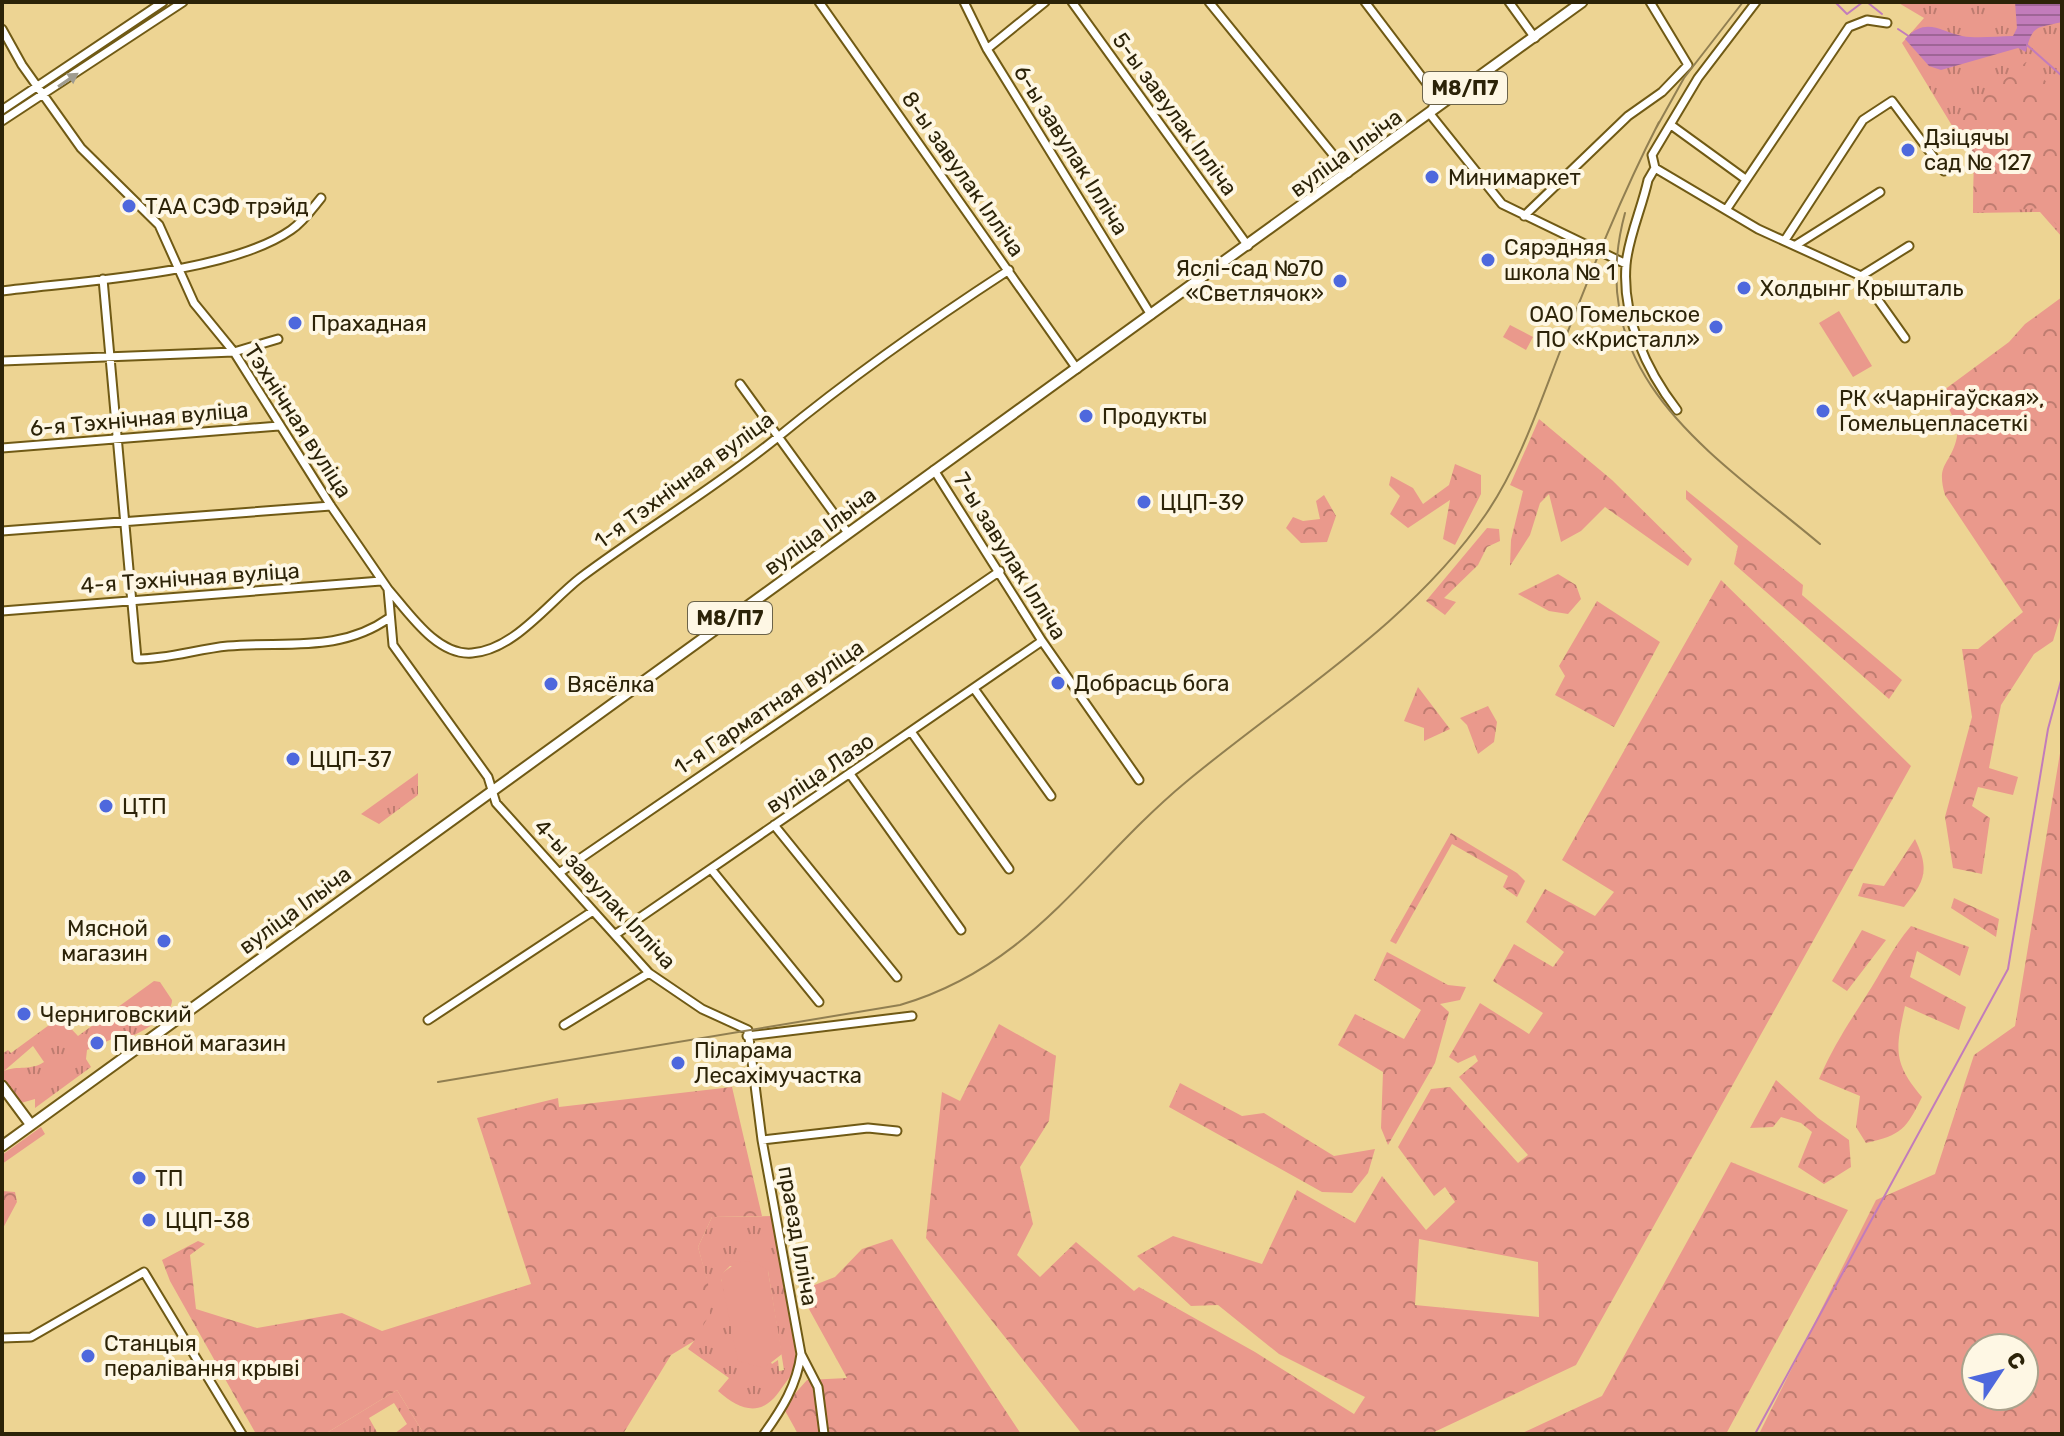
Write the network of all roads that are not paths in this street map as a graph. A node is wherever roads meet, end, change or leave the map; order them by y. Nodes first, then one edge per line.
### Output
1 (163, 2) edge
2 (183, 2) edge
3 (819, 2) edge
4 (964, 2) edge
5 (1045, 2) edge
6 (1072, 2) edge
7 (1209, 2) edge
8 (1365, 2) edge
9 (1509, 2) edge
10 (1582, 2) edge
11 (1650, 2) edge
12 (1756, 2) edge
13 (1887, 23) dead end
14 (2, 29) edge
15 (1535, 38) junction
16 (987, 49) junction
17 (38, 88) junction
18 (44, 96) junction
19 (2, 110) edge
20 (1430, 114) junction
21 (2, 121) edge
22 (1671, 125) junction
23 (1655, 168) junction
24 (1944, 171) dead end
25 (1348, 173) junction
26 (1744, 178) junction
27 (1880, 192) dead end
28 (321, 198) dead end
29 (1726, 210) junction
30 (1524, 216) junction
31 (1785, 240) junction
32 (1796, 245) junction
33 (1248, 246) junction
34 (1909, 246) dead end
35 (1626, 264) junction
36 (178, 269) junction
37 (1009, 270) junction
38 (1861, 276) junction
39 (103, 279) junction
40 (2, 291) edge
41 (1151, 315) junction
42 (1905, 338) dead end
43 (278, 339) dead end
44 (234, 352) junction
45 (108, 358) junction
46 (2, 361) edge
47 (1077, 369) junction
48 (740, 384) dead end
49 (1677, 410) dead end
50 (279, 426) junction
51 (778, 436) junction
52 (115, 439) junction
53 (2, 448) edge
54 (934, 470) junction
55 (331, 506) junction
56 (125, 521) junction
57 (2, 531) edge
58 (848, 533) junction
59 (1000, 571) junction
60 (381, 581) junction
61 (388, 589) junction
62 (131, 601) junction
63 (2, 611) edge
64 (389, 618) junction
65 (1042, 641) junction
66 (975, 690) junction
67 (912, 733) junction
68 (850, 774) junction
69 (1139, 780) dead end
70 (492, 790) junction
71 (1051, 796) dead end
72 (774, 825) junction
73 (711, 869) junction
74 (1009, 869) dead end
75 (559, 873) junction
76 (593, 911) junction
77 (961, 930) dead end
78 (616, 934) junction
79 (649, 973) junction
80 (897, 977) dead end
81 (819, 1002) dead end
82 (912, 1016) dead end
83 (428, 1020) dead end
84 (564, 1025) dead end
85 (747, 1033) junction
86 (2, 1086) edge
87 (31, 1125) junction
88 (897, 1131) dead end
89 (762, 1140) junction
90 (2, 1146) edge
91 (2, 1338) edge
92 (801, 1354) junction
93 (242, 1434) edge
94 (764, 1434) edge
95 (824, 1434) edge

1 - 17 street
18 -> 2 street
3 - 37 street, 8-ы завулак Ілліча
4 - 16 street, 6-ы завулак Ілліча
5 - 16 street
6 - 33 street, 5-ы завулак Ілліча
7 - 25 street
8 - 20 street
9 - 15 street
10 - 15 main road, вуліца Ільіча / М8/П7
11 - 30 street
12 - 22 street
13 - 26 street
14 - 17 street, Тэхнічная вуліца
15 - 20 main road, вуліца Ільіча / М8/П7
16 - 41 street, 6-ы завулак Ілліча
17 - 18 street, Тэхнічная вуліца
17 - 19 street
18 - 21 street
18 - 36 street, Тэхнічная вуліца
20 - 25 main road, вуліца Ільіча / М8/П7
20 - 30 street
22 - 23 street
22 - 26 street
23 - 29 street
23 - 35 street
24 - 31 street
25 - 33 main road, вуліца Ільіча / М8/П7
26 - 29 street
27 - 32 street
28 - 36 street
29 - 31 street
30 - 35 street
31 - 32 street
32 - 38 street
33 - 41 main road, вуліца Ільіча / М8/П7
34 - 38 street
35 - 49 street
36 - 39 street
36 - 44 street, Тэхнічная вуліца
37 - 47 street, 8-ы завулак Ілліча
37 - 51 street, 1-я Тэхнічная вуліца
38 - 42 street
39 - 40 street
39 - 45 street
41 - 47 main road, вуліца Ільіча / М8/П7
43 - 44 street
44 - 45 street
44 - 50 street, Тэхнічная вуліца
45 - 46 street
45 - 52 street
47 - 54 main road, вуліца Ільіча / М8/П7
48 - 51 street
50 - 52 street, 6-я Тэхнічная вуліца
50 - 55 street, Тэхнічная вуліца
51 - 58 street
51 - 61 street, 1-я Тэхнічная вуліца
52 - 53 street, 6-я Тэхнічная вуліца
52 - 56 street
54 - 58 main road, вуліца Ільіча / М8/П7
54 - 59 street, 7-ы завулак Ілліча
55 - 56 street
55 - 60 street, Тэхнічная вуліца
56 - 57 street
56 - 62 street
58 - 70 main road, вуліца Ільіча / М8/П7
59 - 65 street, 7-ы завулак Ілліча
59 - 75 street, 1-я Гарматная вуліца
60 - 61 street, Тэхнічная вуліца
60 - 62 street, 4-я Тэхнічная вуліца
61 - 64 street
62 - 63 street, 4-я Тэхнічная вуліца
62 - 64 street
64 - 70 street
65 - 66 street, вуліца Лазо
65 - 69 street, 7-ы завулак Ілліча
66 - 67 street, вуліца Лазо
66 - 71 street
67 - 68 street, вуліца Лазо
67 - 74 street
68 - 72 street, вуліца Лазо
68 - 77 street
70 - 75 street, 4-ы завулак Ілліча
70 - 87 main road, вуліца Ільіча / М8/П7
72 - 73 street, вуліца Лазо
72 - 80 street
73 - 78 street, вуліца Лазо
73 - 81 street
75 - 76 street, 4-ы завулак Ілліча
76 - 78 street, 4-ы завулак Ілліча
76 - 83 street
78 - 79 street, 4-ы завулак Ілліча
79 - 84 street
79 - 85 street, 4-ы завулак Ілліча
82 - 85 street
85 - 89 street, праезд Ілліча
86 - 87 main road
87 - 90 main road, вуліца Ільіча / М8/П7
88 - 89 street
89 - 92 street, праезд Ілліча
91 - 93 street
92 - 94 street, праезд Ілліча
92 - 95 street

